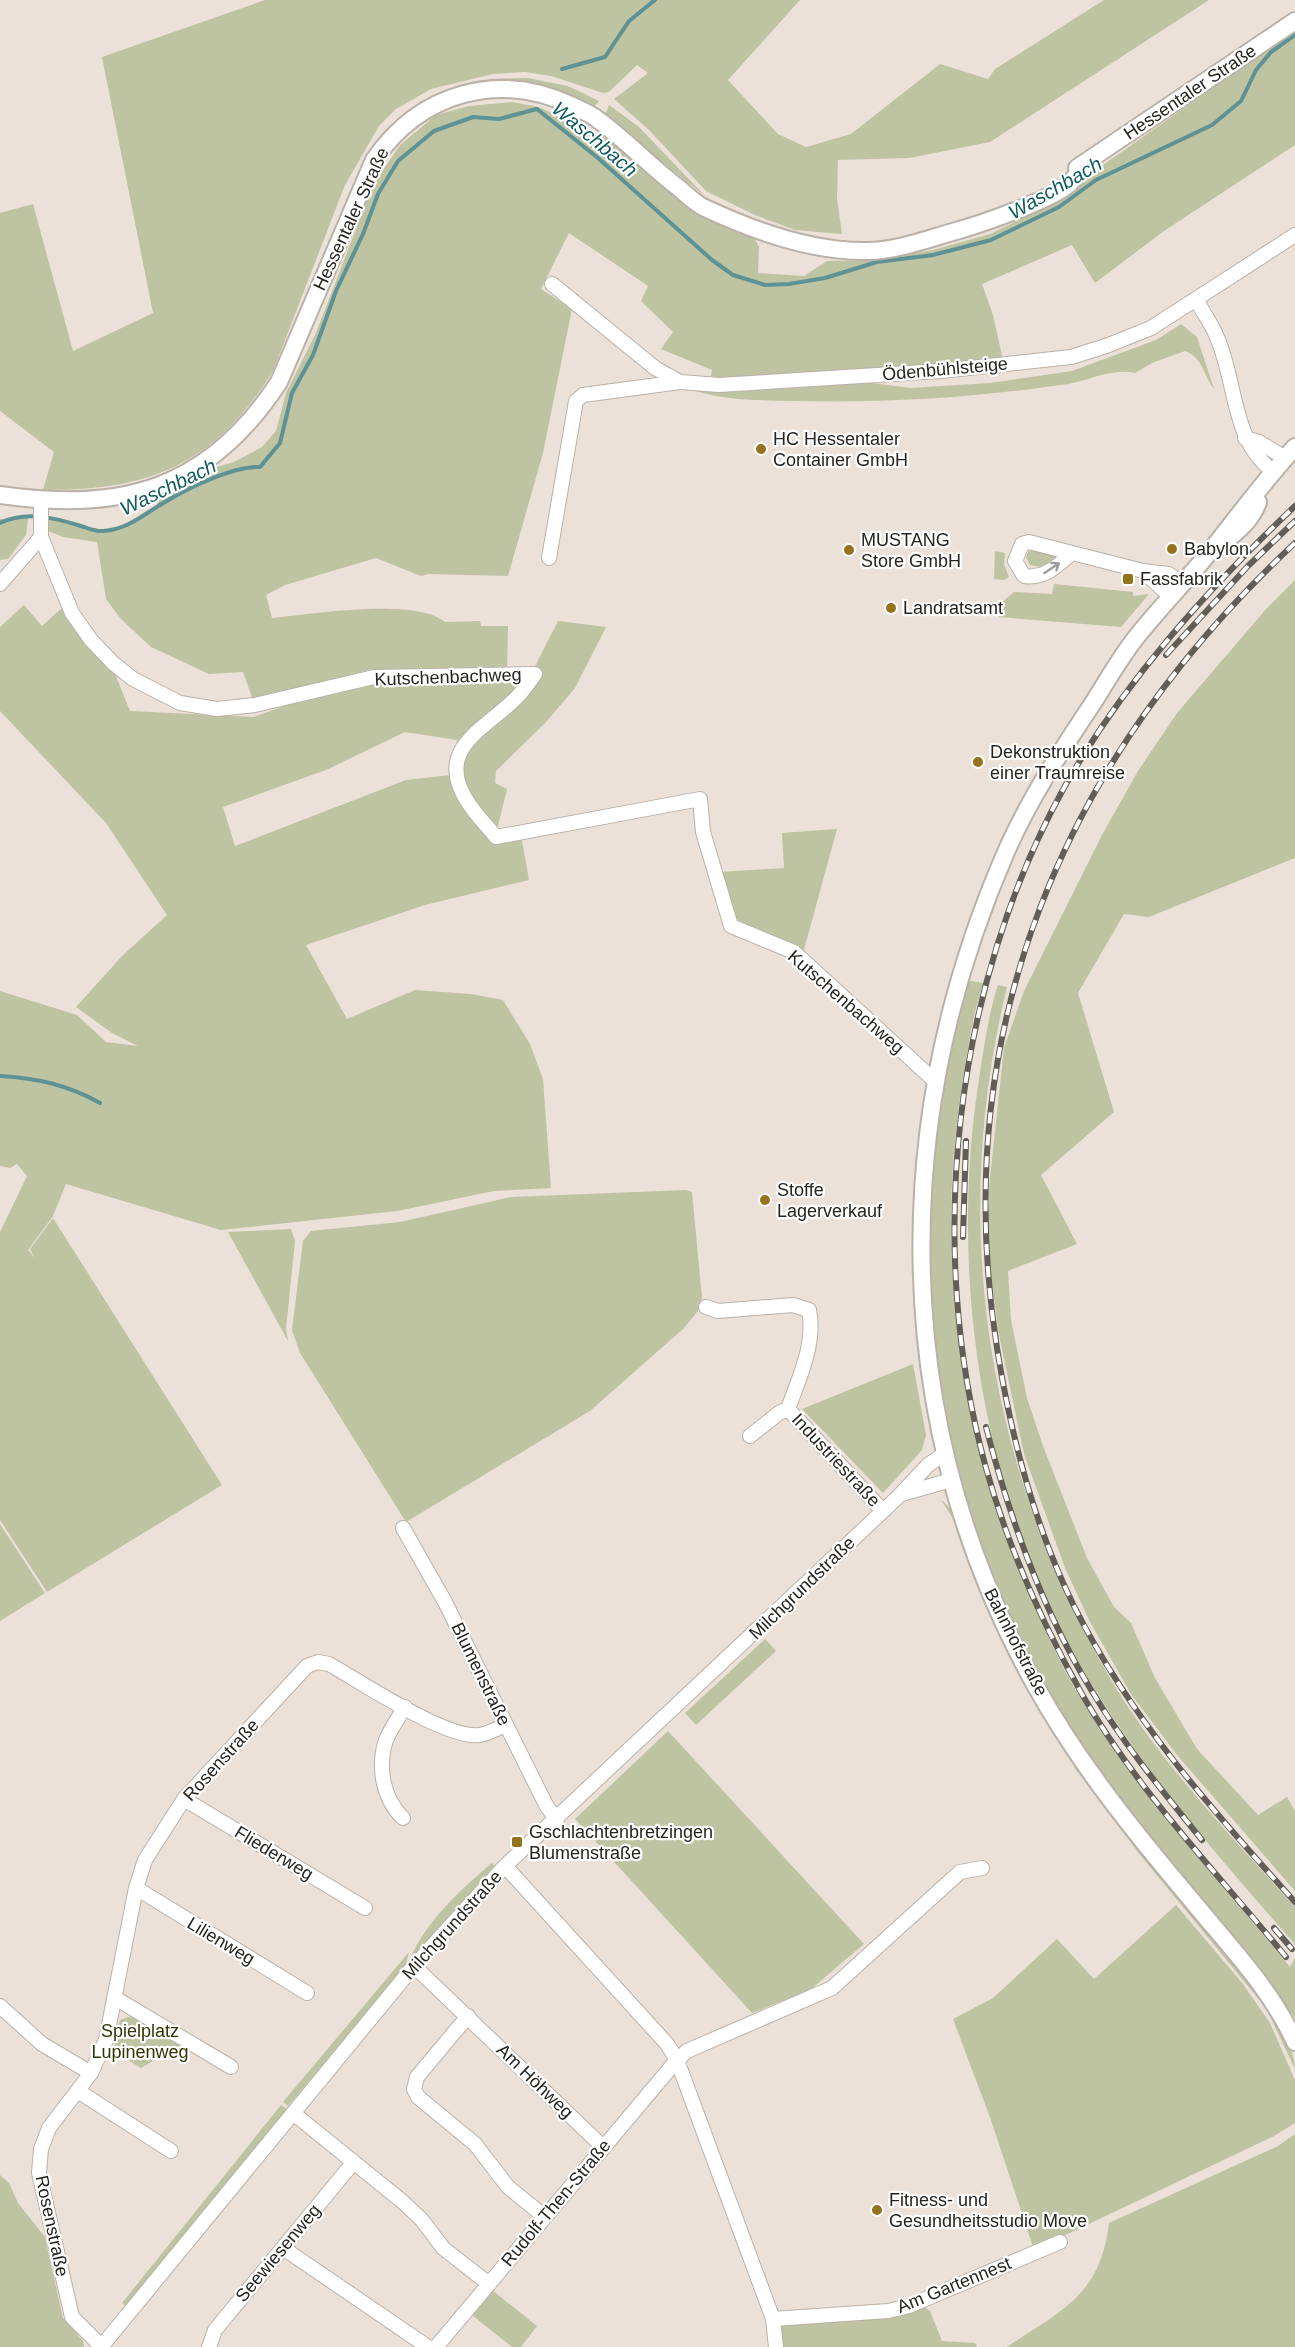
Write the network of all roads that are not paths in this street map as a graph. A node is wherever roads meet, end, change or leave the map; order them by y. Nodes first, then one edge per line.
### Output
1 (1295, 21) edge
2 (1295, 235) edge
3 (552, 284) dead end
4 (1196, 299) junction
5 (680, 382) junction
6 (1245, 438) junction
7 (1290, 453) edge
8 (1269, 476) junction
9 (0, 495) edge
10 (41, 499) junction
11 (41, 537) junction
12 (1072, 553) dead end
13 (549, 558) dead end
14 (7, 568) edge
15 (1143, 571) junction
16 (1182, 583) junction
17 (0, 584) edge
18 (1171, 597) junction
19 (936, 1082) junction
20 (706, 1307) dead end
21 (788, 1409) junction
22 (750, 1436) dead end
23 (944, 1454) junction
24 (951, 1480) junction
25 (900, 1495) junction
26 (883, 1511) junction
27 (403, 1528) dead end
28 (405, 1707) junction
29 (506, 1725) junction
30 (184, 1799) junction
31 (404, 1818) dead end
32 (557, 1820) junction
33 (505, 1866) junction
34 (982, 1868) dead end
35 (136, 1888) junction
36 (365, 1908) dead end
37 (414, 1966) junction
38 (307, 1993) dead end
39 (115, 1998) junction
40 (0, 2006) edge
41 (468, 2016) junction
42 (1295, 2042) edge
43 (677, 2060) junction
44 (231, 2067) dead end
45 (91, 2073) junction
46 (78, 2091) junction
47 (293, 2113) junction
48 (603, 2147) junction
49 (171, 2151) dead end
50 (353, 2163) junction
51 (545, 2217) junction
52 (1060, 2242) dead end
53 (283, 2248) junction
54 (489, 2284) junction
55 (773, 2319) junction
56 (101, 2347) edge
57 (209, 2347) edge
58 (428, 2347) edge
59 (436, 2347) edge
60 (776, 2347) edge

1 - 10 main road, Hessentaler Straße
2 - 4 street, Ödenbühlsteige
3 - 5 street, Ödenbühlsteige
4 - 5 street, Ödenbühlsteige
4 - 6 street
5 - 13 street, Ödenbühlsteige
6 - 7 street
6 - 8 street
7 - 8 main road, Bahnhofstraße
8 - 16 main road, Bahnhofstraße
9 - 10 main road, Hessentaler Straße
10 - 11 street, Kutschenbachweg
11 - 14 street
11 - 19 street, Kutschenbachweg
12 - 15 street
14 - 17 street
15 - 16 street
15 - 18 street
16 - 18 main road, Bahnhofstraße
18 - 19 main road, Bahnhofstraße
19 - 23 main road, Bahnhofstraße
20 - 21 street, Industriestraße
21 - 22 street, Industriestraße
21 - 26 street, Industriestraße
23 - 24 main road, Bahnhofstraße
23 - 25 street, Milchgrundstraße
24 - 25 street, Milchgrundstraße
24 - 42 main road, Bahnhofstraße
25 - 26 street, Milchgrundstraße
26 - 32 street, Milchgrundstraße
27 - 29 street, Blumenstraße
28 - 29 street, Rosenstraße
28 - 30 street, Rosenstraße
28 - 31 street
29 - 32 street, Blumenstraße
30 - 35 street, Rosenstraße
30 - 36 street, Fliederweg
32 - 33 street, Milchgrundstraße
33 - 37 street, Milchgrundstraße
33 - 43 street
34 - 43 street, Rudolf-Then-Straße
35 - 38 street, Lilienweg
35 - 39 street, Rosenstraße
37 - 41 street, Am Höhweg
37 - 47 street, Milchgrundstraße
39 - 44 street
39 - 45 street, Rosenstraße
40 - 45 street
41 - 48 street, Am Höhweg
41 - 51 street
43 - 48 street, Rudolf-Then-Straße
43 - 55 street
45 - 46 street, Rosenstraße
46 - 49 street
46 - 56 street, Rosenstraße
47 - 50 street
47 - 56 street, Milchgrundstraße
48 - 51 street, Rudolf-Then-Straße
50 - 53 street, Seewiesenweg
50 - 54 street
51 - 54 street, Rudolf-Then-Straße
52 - 55 street, Am Gartennest
53 - 57 street, Seewiesenweg
53 - 58 street
54 - 59 street, Rudolf-Then-Straße
55 - 60 street

